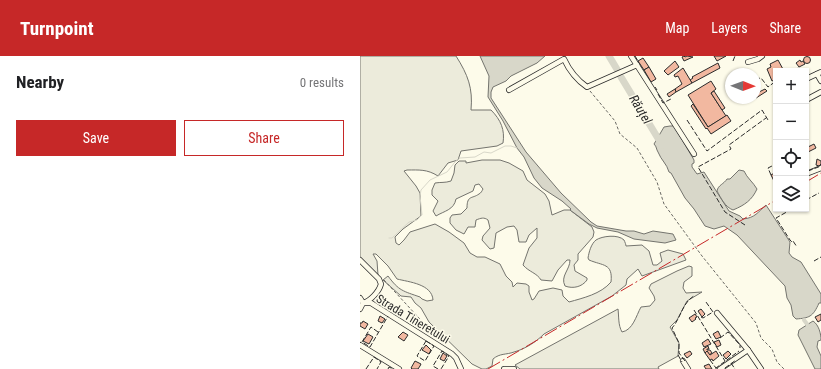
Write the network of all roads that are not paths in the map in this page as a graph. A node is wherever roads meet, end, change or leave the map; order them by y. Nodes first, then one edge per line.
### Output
1 (631, 56) edge
2 (762, 56) edge
3 (748, 62) dead end
4 (637, 65) junction
5 (819, 73) edge
6 (809, 78) edge
7 (821, 81) edge
8 (510, 90) dead end
9 (821, 92) edge
10 (809, 98) edge
11 (694, 154) dead end
12 (821, 168) edge
13 (809, 173) edge
14 (360, 260) edge
15 (360, 298) edge
16 (362, 303) junction
17 (360, 309) edge
18 (717, 313) dead end
19 (360, 345) edge
20 (748, 350) junction
21 (683, 361) dead end
22 (399, 369) edge
23 (461, 369) edge
24 (506, 369) edge
25 (514, 369) edge
26 (688, 369) edge
27 (720, 369) edge
28 (761, 369) edge

1 - 4 street
2 - 3 street
4 - 8 street
4 - 11 street
5 - 6 street
5 - 7 street
9 - 10 street
12 - 13 street
14 - 16 street
15 - 16 street
16 - 17 street
16 - 23 street, Strada Tineretului
18 - 20 street
19 - 22 street
20 - 27 street
20 - 28 street
21 - 26 street
24 - 25 street

